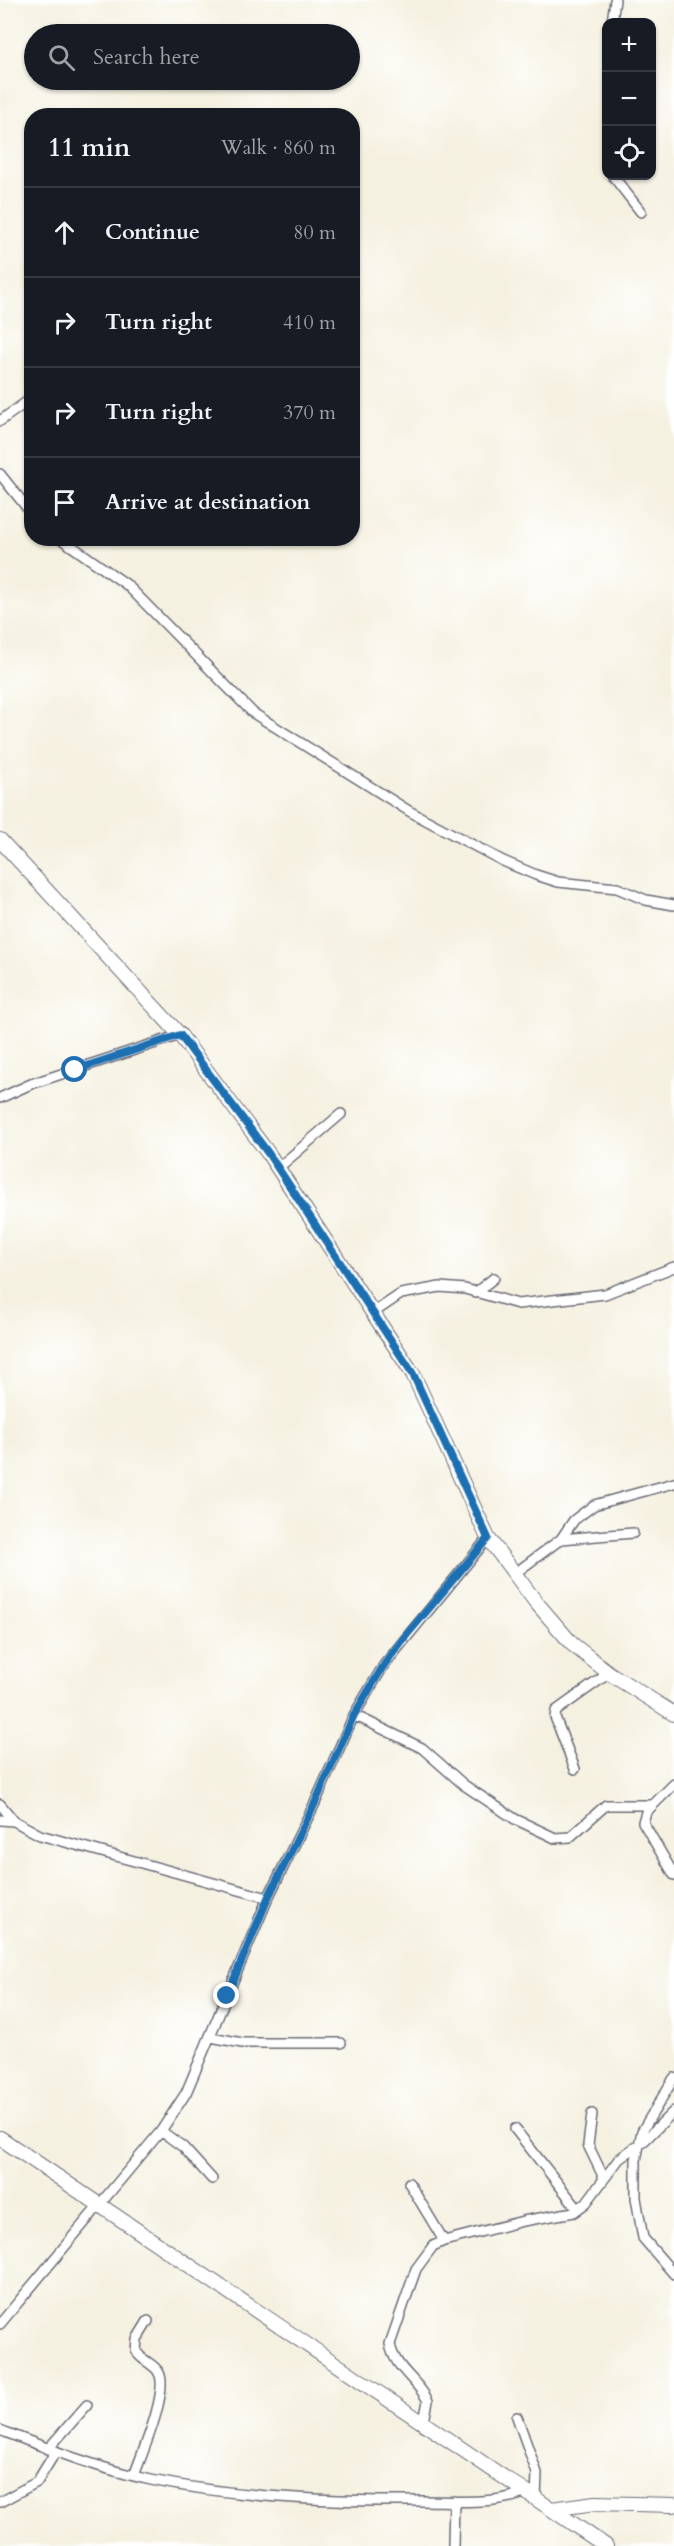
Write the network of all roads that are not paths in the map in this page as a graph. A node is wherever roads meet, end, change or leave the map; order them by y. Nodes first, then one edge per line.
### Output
1 (615, 0) edge
2 (613, 18) edge
3 (616, 180) edge
4 (641, 212) dead end
5 (24, 404) edge
6 (0, 421) edge
7 (0, 474) edge
8 (24, 504) edge
9 (71, 546) edge
10 (0, 840) edge
11 (674, 905) edge
12 (180, 1035) junction
13 (0, 1098) edge
14 (341, 1114) dead end
15 (278, 1168) junction
16 (674, 1266) edge
17 (494, 1278) dead end
18 (475, 1293) junction
19 (373, 1313) junction
20 (674, 1483) edge
21 (633, 1533) dead end
22 (488, 1538) junction
23 (561, 1539) junction
24 (514, 1574) junction
25 (609, 1673) junction
26 (674, 1714) edge
27 (354, 1715) junction
28 (575, 1769) dead end
29 (674, 1784) edge
30 (0, 1804) edge
31 (652, 1805) junction
32 (0, 1820) edge
33 (14, 1821) junction
34 (674, 1875) edge
35 (268, 1898) junction
36 (211, 2037) junction
37 (341, 2043) dead end
38 (674, 2078) edge
39 (674, 2111) edge
40 (592, 2114) dead end
41 (515, 2129) dead end
42 (161, 2131) junction
43 (0, 2138) edge
44 (638, 2144) junction
45 (604, 2178) junction
46 (212, 2180) dead end
47 (409, 2183) dead end
48 (98, 2203) junction
49 (578, 2209) junction
50 (444, 2241) junction
51 (674, 2274) edge
52 (148, 2321) dead end
53 (0, 2324) edge
54 (87, 2405) dead end
55 (517, 2417) dead end
56 (423, 2426) junction
57 (0, 2430) edge
58 (52, 2450) junction
59 (134, 2476) junction
60 (531, 2495) junction
61 (454, 2500) junction
62 (0, 2502) edge
63 (674, 2505) edge
64 (551, 2509) junction
65 (453, 2546) edge
66 (606, 2546) edge

1 - 2 street
3 - 4 street
5 - 6 street
7 - 8 street
9 - 11 street
10 - 12 street
12 - 13 street
12 - 15 street
14 - 15 street
15 - 19 street
16 - 18 street
17 - 18 street
18 - 19 street
19 - 22 street
20 - 23 street
21 - 23 street
22 - 24 street
22 - 27 street
23 - 24 street
24 - 25 street
25 - 26 street
25 - 28 street
27 - 31 street
27 - 35 street
29 - 31 street
30 - 33 street
31 - 34 street
32 - 33 street
33 - 35 street
35 - 36 street
36 - 37 street
36 - 42 street
38 - 44 street
39 - 44 street
40 - 45 street
41 - 49 street
42 - 46 street
42 - 48 street
43 - 48 street
44 - 45 street
44 - 51 street
45 - 49 street
47 - 50 street
48 - 53 street
48 - 56 street
49 - 50 street
50 - 56 street
52 - 59 street
54 - 58 street
55 - 60 street
56 - 60 street
57 - 58 street
58 - 59 street
58 - 62 street
59 - 61 street
60 - 61 street
60 - 64 street
61 - 65 street
63 - 64 street
64 - 66 street

